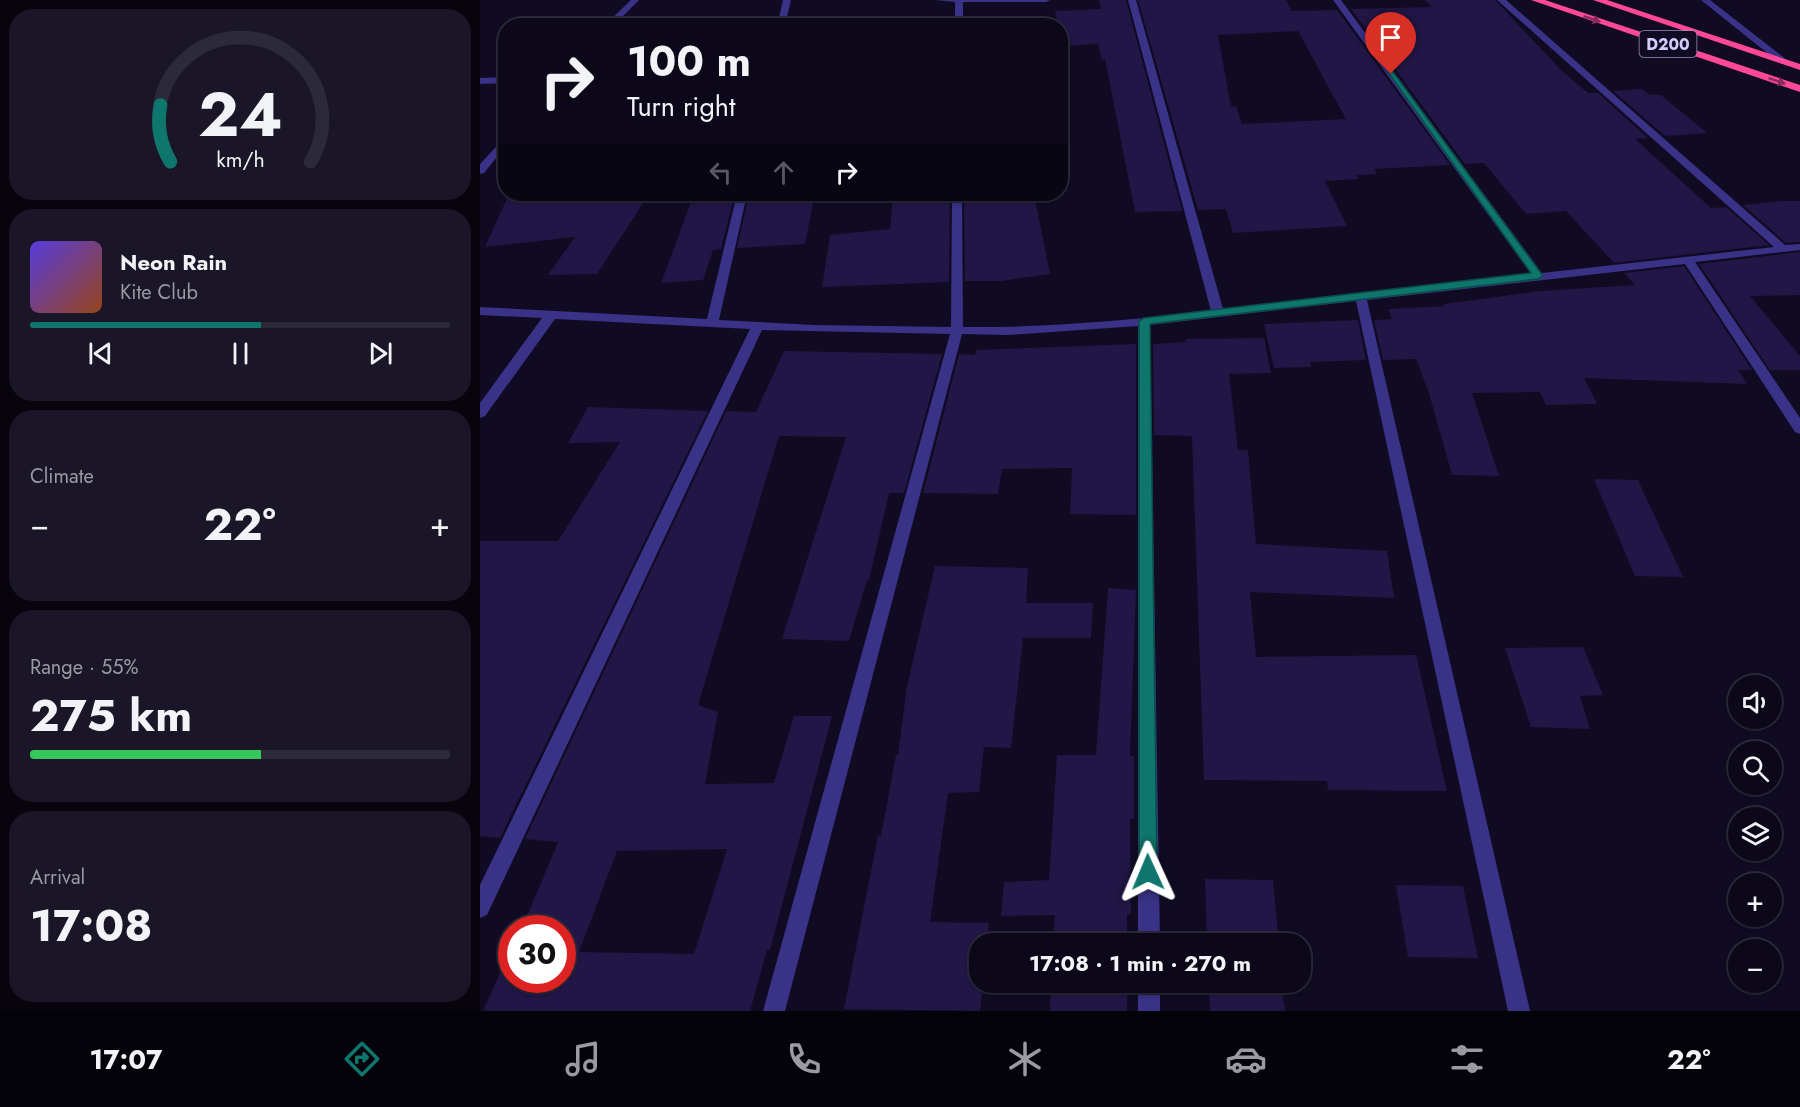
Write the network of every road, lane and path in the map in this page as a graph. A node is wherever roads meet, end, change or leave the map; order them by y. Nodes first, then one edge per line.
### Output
1 (635, 0) edge
2 (788, 0) edge
3 (939, 0) edge
4 (959, 0) edge
5 (1046, 0) edge
6 (1132, 0) edge
7 (1337, 0) edge
8 (1501, 0) edge
9 (1536, 0) edge
10 (1598, 0) edge
11 (1705, 0) edge
12 (617, 18) edge
13 (784, 18) edge
14 (959, 18) edge
15 (1784, 62) junction
16 (1800, 67) edge
17 (498, 80) edge
18 (480, 81) edge
19 (1800, 89) edge
20 (498, 149) edge
21 (480, 171) edge
22 (740, 201) edge
23 (957, 201) edge
24 (1800, 247) edge
25 (1783, 249) junction
26 (1688, 260) junction
27 (1538, 276) junction
28 (1361, 298) junction
29 (480, 311) edge
30 (1218, 313) junction
31 (551, 315) junction
32 (1144, 321) junction
33 (712, 325) junction
34 (757, 327) junction
35 (957, 331) junction
36 (480, 413) edge
37 (1800, 429) edge
38 (480, 908) edge
39 (1149, 933) edge
40 (1149, 993) edge
41 (774, 1011) edge
42 (1149, 1011) edge
43 (1519, 1011) edge

1 - 12 street
2 - 13 street
3 - 4 street
4 - 5 street
4 - 14 street
6 - 30 street
7 - 27 street
8 - 25 street
9 -> 19 highway, D200
10 - 15 highway, D200
11 - 15 street
15 - 16 highway, D200
17 - 18 street
20 - 21 street
22 - 33 street
23 - 35 street
24 - 25 street
25 - 26 street
26 - 27 street
26 - 37 street
27 - 28 street
28 - 30 street
28 - 43 street
29 - 31 street
30 - 32 street
31 - 33 street
31 - 36 street
32 - 35 street
32 - 39 street
33 - 34 street
34 - 35 street
34 - 38 street
35 - 41 street
40 - 42 street

